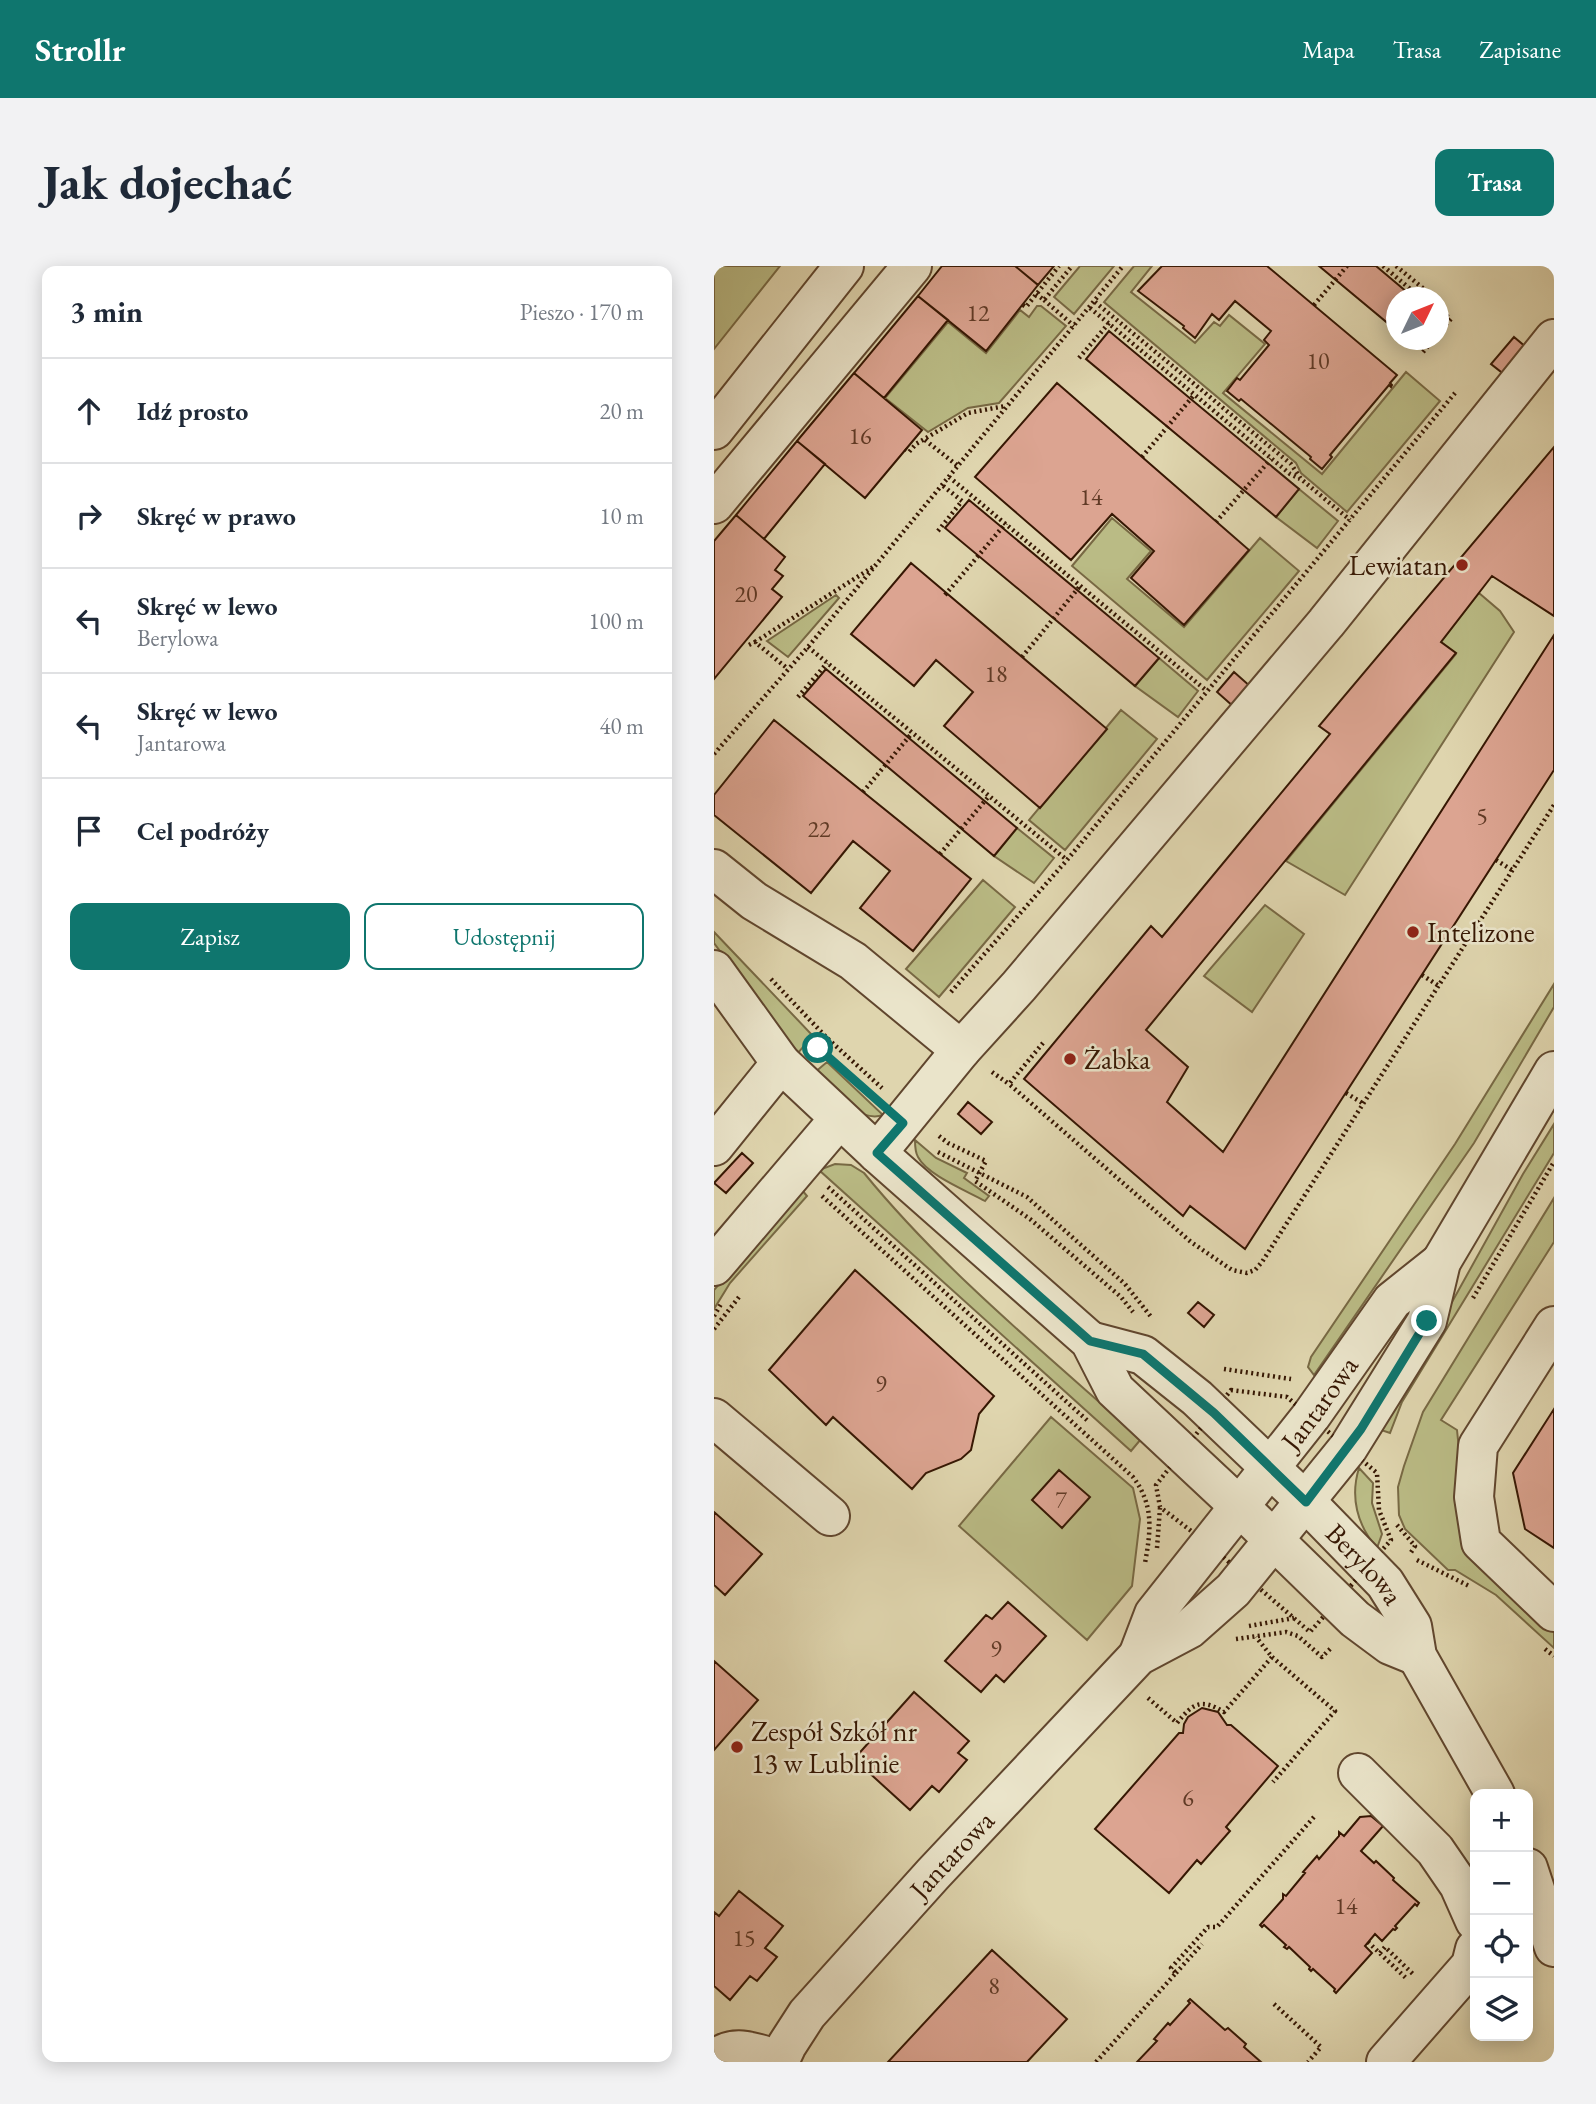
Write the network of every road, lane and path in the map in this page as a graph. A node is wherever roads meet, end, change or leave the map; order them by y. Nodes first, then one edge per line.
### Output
1 (844, 266) edge
2 (912, 266) edge
3 (1059, 266) edge
4 (1072, 266) edge
5 (1123, 266) edge
6 (1347, 266) edge
7 (1383, 266) edge
8 (1396, 266) edge
9 (1408, 287) edge
10 (1422, 287) edge
11 (1036, 294) junction
12 (1044, 300) junction
13 (1095, 302) junction
14 (1023, 304) dead end
15 (1314, 305) dead end
16 (1090, 308) junction
17 (1109, 323) junction
18 (1074, 326) junction
19 (1554, 339) edge
20 (1079, 358) dead end
21 (1455, 393) dead end
22 (1194, 395) junction
23 (1006, 406) junction
24 (714, 430) edge
25 (925, 440) junction
26 (905, 449) dead end
27 (1142, 457) dead end
28 (1271, 459) junction
29 (958, 466) junction
30 (949, 477) junction
31 (1301, 479) junction
32 (942, 485) junction
33 (714, 503) edge
34 (1350, 520) junction
35 (1216, 522) dead end
36 (1006, 523) junction
37 (938, 531) dead end
38 (876, 565) junction
39 (1080, 586) junction
40 (945, 595) dead end
41 (808, 647) junction
42 (1022, 657) dead end
43 (828, 663) junction
44 (788, 669) junction
45 (1207, 691) junction
46 (798, 697) dead end
47 (912, 733) junction
48 (714, 754) edge
49 (863, 792) dead end
50 (989, 796) junction
51 (1554, 805) edge
52 (940, 854) dead end
53 (1067, 860) junction
54 (1496, 860) dead end
55 (714, 869) edge
56 (1512, 870) junction
57 (714, 970) edge
58 (1422, 975) dead end
59 (771, 979) dead end
60 (1439, 986) junction
61 (947, 997) dead end
62 (1043, 1043) dead end
63 (961, 1050) junction
64 (781, 1063) junction
65 (1554, 1072) edge
66 (1346, 1093) dead end
67 (1364, 1104) junction
68 (906, 1118) junction
69 (839, 1119) junction
70 (714, 1146) edge
71 (877, 1153) junction
72 (798, 1167) junction
73 (980, 1172) junction
74 (1441, 1262) junction
75 (714, 1266) edge
76 (1136, 1315) dead end
77 (1157, 1324) dead end
78 (1554, 1326) edge
79 (1090, 1341) junction
80 (1224, 1383) dead end
81 (1231, 1390) dead end
82 (714, 1418) edge
83 (1090, 1422) dead end
84 (1270, 1468) junction
85 (1133, 1477) dead end
86 (1306, 1502) junction
87 (1240, 1507) junction
88 (830, 1516) dead end
89 (1397, 1525) dead end
90 (1274, 1540) junction
91 (1385, 1583) junction
92 (1554, 1612) edge
93 (1355, 1619) junction
94 (1256, 1637) junction
95 (1229, 1640) dead end
96 (1417, 1656) junction
97 (1272, 1657) junction
98 (1145, 1672) junction
99 (1359, 1773) dead end
100 (1273, 1783) dead end
101 (1492, 1789) edge
102 (1314, 1817) dead end
103 (1533, 1883) edge
104 (1472, 1915) edge
105 (1368, 1942) dead end
106 (1202, 1944) dead end
107 (1554, 1947) edge
108 (1380, 1953) junction
109 (1470, 1966) edge
110 (1176, 1973) junction
111 (1417, 1977) dead end
112 (1414, 1986) dead end
113 (1274, 2004) dead end
114 (780, 2061) edge
115 (714, 2062) edge
116 (1096, 2062) edge
117 (1308, 2062) edge
118 (1386, 2062) edge

1 - 24 street
2 - 33 street
3 - 11 path
4 - 12 path
5 - 13 path
6 - 15 path
7 - 9 path
8 - 10 path
11 - 12 path
11 - 14 path
12 - 18 path
13 - 16 path
13 - 31 path
16 - 17 path
16 - 18 path
17 - 20 path
17 - 22 path
18 - 23 path
19 - 63 street
21 - 34 path
22 - 27 path
22 - 28 path
23 - 25 path
23 - 29 path
25 - 26 path
25 - 29 path
28 - 31 path
28 - 35 path
29 - 30 path
30 - 32 path
30 - 36 path
31 - 34 path
32 - 37 path
32 - 38 path
34 - 45 path
36 - 39 path
36 - 40 path
38 - 41 path
38 - 44 path
39 - 42 path
39 - 45 path
41 - 43 path
41 - 44 path
43 - 46 path
43 - 47 path
44 - 48 path
45 - 53 path
47 - 49 path
47 - 50 path
50 - 52 path
50 - 53 path
51 - 56 path
53 - 61 path
54 - 56 path
55 - 63 street
56 - 60 path
57 - 64 street, Berylowa
58 - 60 path
59 - 68 path
60 - 67 path
62 - 67 path
63 - 68 street
64 - 69 street, Berylowa
64 - 70 street
65 - 74 street, Jantarowa
66 - 67 path
68 - 71 street
68 - 73 path
68 - 73 path
69 - 71 street, Berylowa
69 - 72 street
71 - 79 street, Berylowa
72 - 75 street
72 - 83 path
72 - 85 path
73 - 76 path
73 - 77 path
74 - 84 street, Jantarowa
74 - 86 street, Jantarowa
78 - 92 street
79 - 84 street, Berylowa
79 - 87 street, Berylowa
80 - 81 path
82 - 88 street
84 - 86 street, Berylowa
84 - 87 street, Jantarowa
86 - 90 street, Jantarowa
86 - 91 street, Berylowa
87 - 90 street, Berylowa
87 - 98 street, Jantarowa
89 - 91 path
90 - 93 street, Berylowa
90 - 98 street, Jantarowa
91 - 96 street, Berylowa
93 - 94 path
93 - 96 street, Berylowa
94 - 95 path
94 - 97 path
96 - 101 street, Berylowa
97 - 98 path
97 - 100 path
98 - 114 street, Jantarowa
99 - 104 street
102 - 110 path
103 - 107 street
105 - 108 path
106 - 110 path
108 - 111 path
108 - 112 path
109 - 118 street
110 - 116 path
113 - 117 path
114 - 115 street

